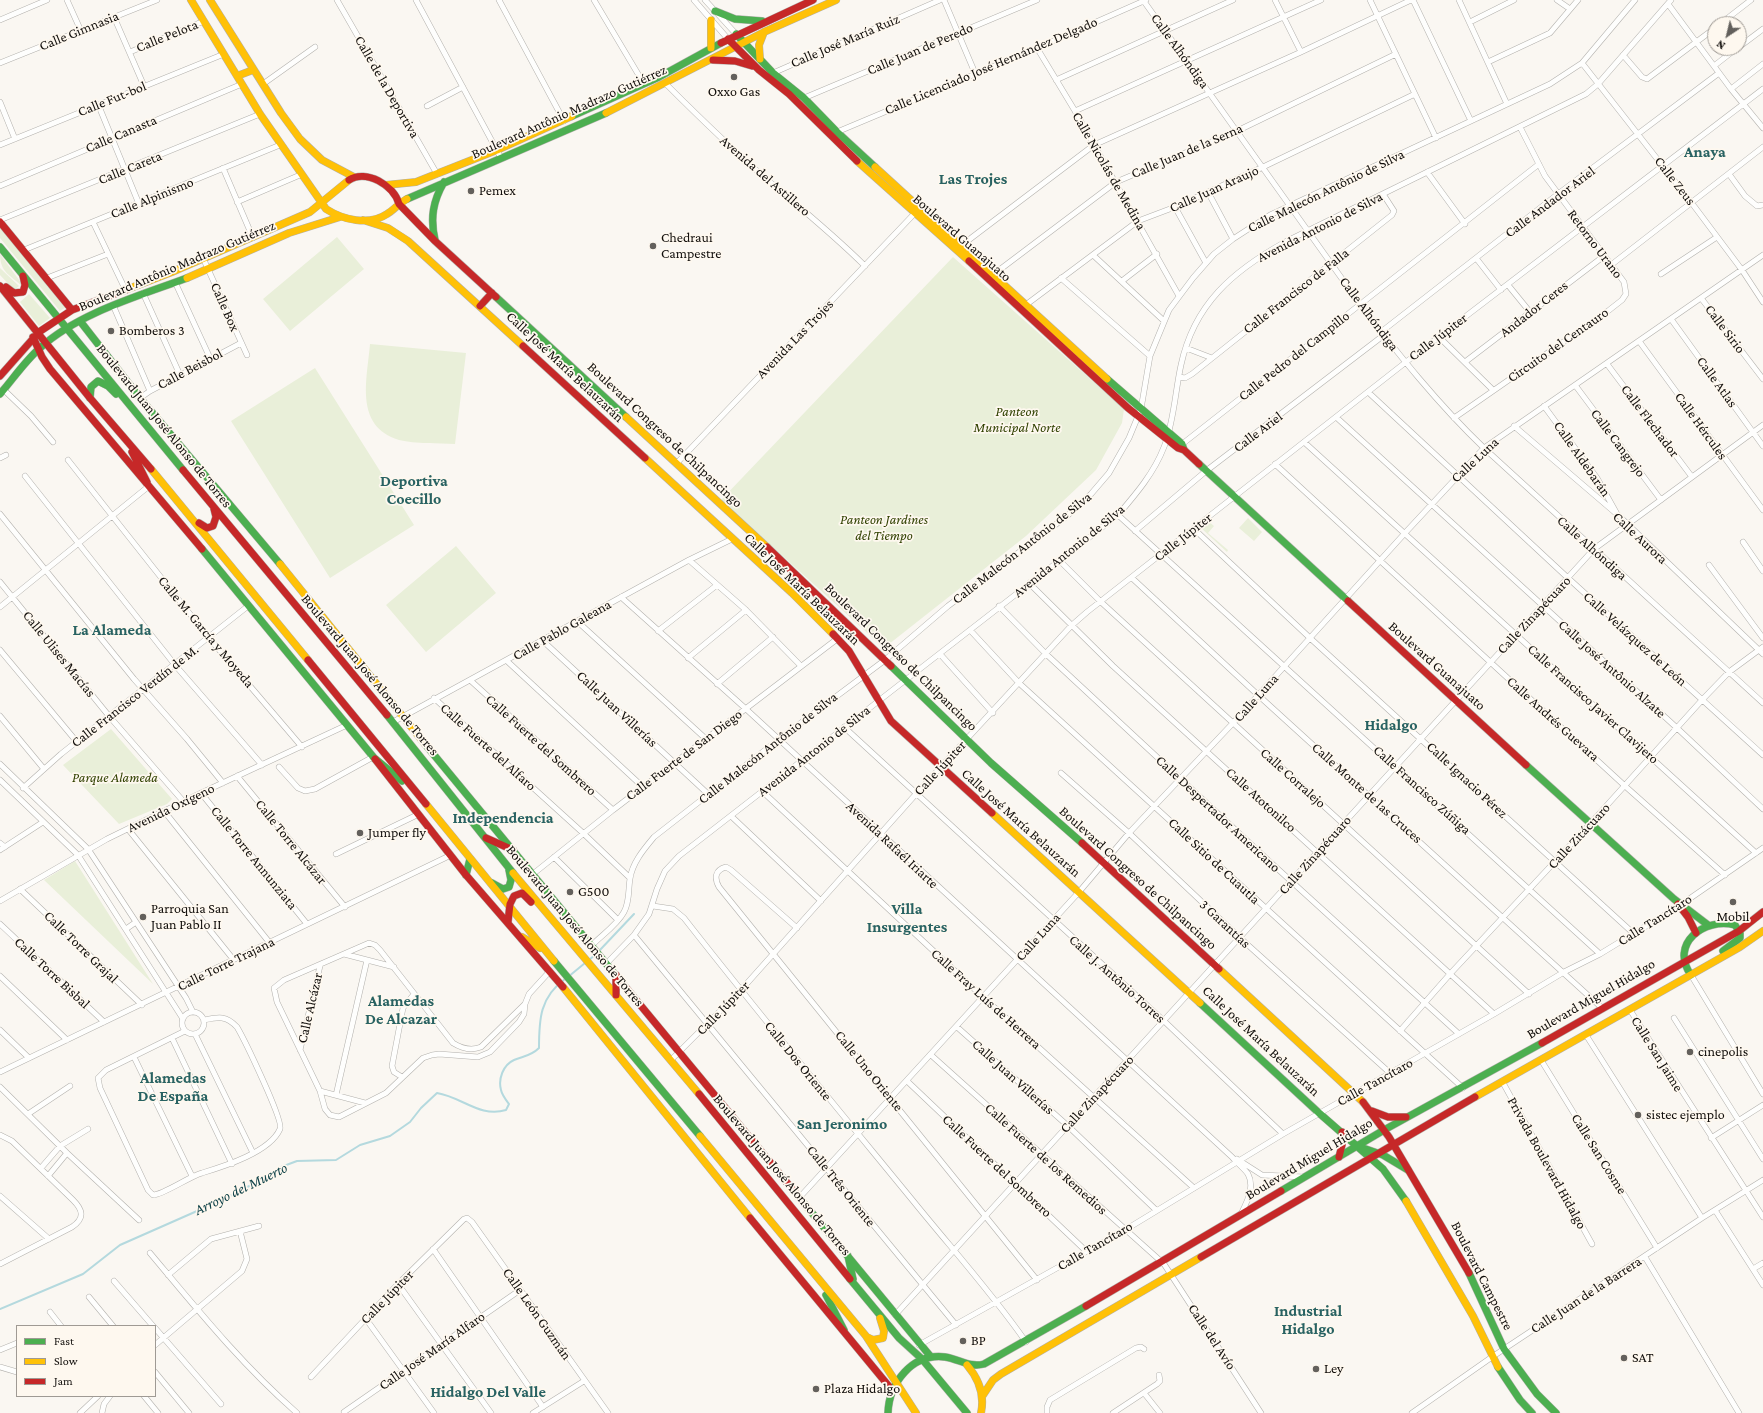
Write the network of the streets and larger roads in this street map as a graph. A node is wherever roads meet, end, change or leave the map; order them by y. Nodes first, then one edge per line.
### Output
1 (47, 0) edge
2 (67, 0) edge
3 (157, 0) edge
4 (191, 0) edge
5 (210, 0) edge
6 (337, 0) edge
7 (416, 0) edge
8 (499, 0) edge
9 (594, 0) edge
10 (694, 0) edge
11 (705, 0) edge
12 (813, 0) edge
13 (836, 0) edge
14 (940, 0) edge
15 (944, 0) edge
16 (1037, 0) edge
17 (1144, 0) edge
18 (1233, 0) edge
19 (1275, 0) edge
20 (1321, 0) edge
21 (1370, 0) edge
22 (1412, 0) edge
23 (1459, 0) edge
24 (1514, 0) edge
25 (1557, 0) edge
26 (1578, 0) edge
27 (1635, 0) edge
28 (1751, 0) edge
29 (1669, 2) edge
30 (1570, 9) junction
31 (715, 11) junction
32 (1377, 15) junction
33 (1730, 16) edge
34 (114, 17) junction
35 (1284, 17) junction
36 (0, 20) edge
37 (711, 20) junction
38 (204, 21) junction
39 (764, 21) junction
40 (1470, 22) junction
41 (1763, 29) edge
42 (81, 31) junction
43 (1166, 31) junction
44 (764, 32) junction
45 (736, 34) junction
46 (957, 34) junction
47 (1707, 34) edge
48 (728, 39) junction
49 (1747, 41) edge
50 (743, 42) junction
51 (1696, 42) junction
52 (315, 47) dead end
53 (735, 47) junction
54 (711, 48) junction
55 (1037, 48) junction
56 (130, 52) junction
57 (1301, 52) junction
58 (224, 54) junction
59 (1396, 54) junction
60 (1623, 55) junction
61 (1727, 56) edge
62 (760, 60) junction
63 (711, 61) junction
64 (0, 62) edge
65 (1187, 62) junction
66 (1488, 62) junction
67 (1583, 64) junction
68 (1763, 64) edge
69 (1714, 66) junction
70 (756, 68) junction
71 (253, 70) junction
72 (773, 72) junction
73 (975, 73) junction
74 (1719, 73) junction
75 (237, 76) junction
76 (1056, 80) junction
77 (1597, 82) junction
78 (242, 84) junction
79 (263, 84) junction
80 (644, 84) junction
81 (666, 84) junction
82 (144, 86) junction
83 (463, 87) junction
84 (1731, 88) junction
85 (1763, 89) edge
86 (1210, 93) junction
87 (1415, 94) junction
88 (804, 98) junction
89 (98, 104) junction
90 (1507, 104) junction
91 (1743, 104) junction
92 (1, 105) edge
93 (427, 106) dead end
94 (1075, 111) junction
95 (260, 114) junction
96 (564, 121) junction
97 (1471, 122) junction
98 (1520, 127) junction
99 (1763, 128) edge
100 (1237, 131) junction
101 (837, 132) junction
102 (1638, 134) junction
103 (112, 138) junction
104 (1436, 138) junction
105 (15, 139) junction
106 (0, 145) edge
107 (280, 145) junction
108 (1094, 145) junction
109 (1763, 147) edge
110 (497, 150) junction
111 (501, 158) junction
112 (1539, 164) junction
113 (1664, 166) junction
114 (1263, 167) junction
115 (223, 168) junction
116 (126, 170) junction
117 (1427, 172) junction
118 (437, 174) junction
119 (1729, 174) junction
120 (300, 175) junction
121 (354, 177) junction
122 (444, 182) junction
123 (1116, 182) junction
124 (386, 185) junction
125 (0, 186) edge
126 (1208, 192) junction
127 (1383, 194) junction
128 (1558, 194) junction
129 (237, 202) junction
130 (1691, 202) junction
131 (139, 204) junction
132 (321, 204) junction
133 (398, 204) junction
134 (1763, 205) edge
135 (1175, 207) junction
136 (1291, 208) junction
137 (914, 214) junction
138 (342, 216) junction
139 (364, 220) junction
140 (0, 221) edge
141 (1138, 221) junction
142 (93, 222) junction
143 (1465, 224) junction
144 (1582, 227) junction
145 (1306, 229) junction
146 (1717, 237) junction
147 (253, 238) junction
148 (1232, 239) junction
149 (436, 241) junction
150 (962, 245) junction
151 (0, 248) edge
152 (24, 250) junction
153 (108, 254) junction
154 (1157, 254) junction
155 (1093, 255) junction
156 (1763, 255) edge
157 (1604, 256) junction
158 (203, 258) junction
159 (1476, 258) junction
160 (1206, 263) junction
161 (1331, 264) junction
162 (1611, 265) junction
163 (865, 266) junction
164 (208, 269) junction
165 (1742, 270) junction
166 (994, 274) junction
167 (1661, 274) dead end
168 (23, 275) junction
169 (47, 278) junction
170 (1062, 278) junction
171 (0, 281) edge
172 (175, 282) junction
173 (1122, 282) junction
174 (1508, 285) junction
175 (0, 286) edge
176 (1501, 290) junction
177 (126, 291) junction
178 (143, 293) junction
179 (492, 293) junction
180 (1179, 296) junction
181 (1701, 298) junction
182 (1622, 300) joint
183 (1763, 302) edge
184 (1027, 304) junction
185 (1360, 304) junction
186 (113, 305) junction
187 (480, 306) junction
188 (72, 310) junction
189 (1530, 312) junction
190 (60, 317) junction
191 (1672, 319) junction
192 (80, 321) junction
193 (1164, 321) junction
194 (68, 328) junction
195 (36, 334) junction
196 (1382, 334) junction
197 (1439, 337) junction
198 (1639, 341) junction
199 (46, 342) junction
200 (241, 343) junction
201 (38, 348) junction
202 (1186, 348) junction
203 (248, 355) dead end
204 (1150, 356) junction
205 (210, 358) junction
206 (1212, 358) junction
207 (1406, 362) junction
208 (1465, 362) junction
209 (1607, 364) junction
210 (180, 375) junction
211 (0, 376) edge
212 (1179, 377) junction
213 (1763, 379) edge
214 (1575, 385) junction
215 (1493, 390) junction
216 (150, 391) junction
217 (2, 392) edge
218 (1368, 392) junction
219 (90, 398) junction
220 (140, 398) junction
221 (1544, 406) junction
222 (1142, 415) junction
223 (1336, 417) junction
224 (1454, 418) junction
225 (1763, 424) edge
226 (163, 426) junction
227 (1514, 426) junction
228 (1753, 432) junction
229 (154, 433) junction
230 (1166, 434) junction
231 (125, 439) junction
232 (53, 442) dead end
233 (1304, 442) junction
234 (1763, 446) edge
235 (1181, 447) junction
236 (1484, 448) junction
237 (6, 455) dead end
238 (1722, 455) junction
239 (0, 458) edge
240 (68, 460) dead end
241 (676, 464) junction
242 (1275, 464) junction
243 (1206, 471) junction
244 (25, 476) dead end
245 (1457, 476) junction
246 (1692, 477) junction
247 (148, 484) junction
248 (1234, 496) junction
249 (1661, 500) junction
250 (178, 501) junction
251 (1430, 504) junction
252 (212, 505) junction
253 (1763, 510) edge
254 (0, 514) edge
255 (1118, 515) junction
256 (1618, 515) junction
257 (111, 516) junction
258 (1628, 525) junction
259 (1194, 529) junction
260 (1135, 531) junction
261 (1404, 533) junction
262 (732, 539) junction
263 (1743, 542) dead end
264 (78, 543) junction
265 (1594, 549) junction
266 (1162, 553) junction
267 (689, 560) junction
268 (1059, 560) junction
269 (1379, 561) junction
270 (1709, 565) dead end
271 (46, 569) junction
272 (1763, 571) edge
273 (1132, 578) junction
274 (1568, 578) junction
275 (0, 582) edge
276 (1029, 583) junction
277 (717, 585) junction
278 (12, 597) junction
279 (621, 597) junction
280 (1344, 599) junction
281 (1101, 602) junction
282 (248, 606) junction
283 (999, 606) junction
284 (1542, 606) junction
285 (0, 607) edge
286 (746, 610) junction
287 (578, 622) junction
288 (1071, 626) junction
289 (970, 630) junction
290 (658, 631) junction
291 (1516, 634) junction
292 (773, 637) junction
293 (209, 638) junction
294 (1310, 638) junction
295 (1763, 638) edge
296 (838, 639) junction
297 (543, 641) junction
298 (0, 650) edge
299 (1762, 650) edge
300 (353, 653) junction
301 (940, 654) junction
302 (1046, 654) junction
303 (688, 658) junction
304 (885, 660) junction
305 (507, 661) junction
306 (343, 662) junction
307 (1490, 662) junction
308 (175, 665) junction
309 (801, 666) junction
310 (1285, 666) junction
311 (1729, 672) junction
312 (864, 674) junction
313 (470, 680) junction
314 (906, 680) junction
315 (1019, 683) junction
316 (717, 684) junction
317 (142, 689) junction
318 (384, 693) junction
319 (1258, 695) junction
320 (434, 698) junction
321 (879, 700) junction
322 (1702, 700) junction
323 (375, 701) junction
324 (1454, 701) junction
325 (1763, 703) edge
326 (746, 709) junction
327 (993, 713) junction
328 (0, 716) edge
329 (109, 716) junction
330 (403, 717) junction
331 (393, 722) junction
332 (1233, 723) junction
333 (347, 726) junction
334 (844, 727) junction
335 (1677, 728) junction
336 (1421, 737) junction
337 (706, 739) junction
338 (967, 740) junction
339 (779, 741) junction
340 (77, 742) junction
341 (302, 747) junction
342 (1207, 752) junction
343 (1763, 755) edge
344 (1651, 756) junction
345 (373, 757) junction
346 (800, 760) junction
347 (0, 764) edge
348 (675, 764) junction
349 (262, 765) junction
350 (1395, 766) junction
351 (279, 767) dead end
352 (941, 767) junction
353 (44, 768) junction
354 (1061, 773) dead end
355 (238, 776) junction
356 (1182, 779) junction
357 (0, 780) edge
358 (222, 783) junction
359 (1625, 786) junction
360 (643, 787) junction
361 (23, 788) junction
362 (763, 792) junction
363 (201, 793) junction
364 (708, 794) junction
365 (916, 794) junction
366 (1369, 795) junction
367 (183, 802) junction
368 (426, 804) junction
369 (1155, 807) junction
370 (1763, 809) edge
371 (613, 810) junction
372 (164, 811) junction
373 (419, 814) junction
374 (731, 816) junction
375 (43, 822) junction
376 (1590, 824) junction
377 (1344, 825) junction
378 (128, 829) junction
379 (583, 833) junction
380 (1129, 833) junction
381 (881, 835) junction
382 (485, 837) junction
383 (0, 843) edge
384 (3, 848) edge
385 (1763, 848) edge
386 (88, 849) junction
387 (513, 850) junction
388 (1318, 852) junction
389 (1756, 853) junction
390 (336, 854) dead end
391 (78, 855) junction
392 (451, 856) junction
393 (554, 857) junction
394 (470, 859) junction
395 (1555, 861) junction
396 (1105, 863) junction
397 (508, 867) junction
398 (848, 872) junction
399 (533, 874) junction
400 (466, 875) junction
401 (482, 875) junction
402 (1725, 875) junction
403 (630, 878) junction
404 (1291, 882) junction
405 (1530, 888) junction
406 (20, 889) junction
407 (1079, 892) junction
408 (0, 900) edge
409 (821, 901) junction
410 (1680, 905) junction
411 (652, 906) junction
412 (345, 907) junction
413 (511, 910) junction
414 (1265, 910) junction
415 (1763, 912) edge
416 (1504, 917) junction
417 (552, 920) junction
418 (618, 920) junction
419 (1053, 921) junction
420 (136, 922) junction
421 (508, 922) junction
422 (0, 924) edge
423 (307, 924) junction
424 (1708, 925) junction
425 (797, 928) junction
426 (126, 929) junction
427 (1739, 931) junction
428 (1763, 931) edge
429 (1633, 933) junction
430 (1696, 933) junction
431 (634, 935) junction
432 (522, 937) junction
433 (1239, 937) junction
434 (269, 942) junction
435 (1478, 946) junction
436 (594, 947) junction
437 (545, 951) junction
438 (344, 954) junction
439 (774, 954) junction
440 (1600, 954) junction
441 (233, 959) junction
442 (1018, 959) junction
443 (367, 960) junction
444 (605, 961) junction
445 (1684, 961) junction
446 (1214, 965) junction
447 (320, 966) junction
448 (394, 968) junction
449 (1699, 969) junction
450 (550, 971) junction
451 (1564, 972) junction
452 (1450, 974) junction
453 (616, 975) junction
454 (1691, 975) junction
455 (0, 976) edge
456 (178, 987) junction
457 (741, 990) junction
458 (166, 993) junction
459 (1190, 993) junction
460 (414, 994) junction
461 (1529, 994) junction
462 (616, 995) junction
463 (984, 998) junction
464 (525, 1004) junction
465 (1426, 1004) junction
466 (142, 1005) junction
467 (1602, 1008) junction
468 (1630, 1010) junction
469 (193, 1012) junction
470 (1494, 1014) junction
471 (1674, 1018) dead end
472 (182, 1019) junction
473 (204, 1020) junction
474 (1164, 1021) junction
475 (104, 1022) junction
476 (708, 1024) junction
477 (957, 1027) junction
478 (0, 1030) edge
479 (185, 1031) junction
480 (1400, 1032) junction
481 (195, 1034) junction
482 (1459, 1034) junction
483 (1586, 1035) junction
484 (172, 1038) junction
485 (67, 1040) junction
486 (484, 1044) junction
487 (300, 1050) junction
488 (490, 1052) junction
489 (681, 1052) junction
490 (1424, 1054) junction
491 (931, 1055) junction
492 (134, 1057) junction
493 (29, 1058) junction
494 (671, 1060) junction
495 (1540, 1060) junction
496 (1128, 1061) junction
497 (0, 1072) edge
498 (1390, 1073) junction
499 (402, 1077) junction
500 (907, 1081) junction
501 (1502, 1081) junction
502 (70, 1086) dead end
503 (0, 1087) edge
504 (1463, 1088) junction
505 (320, 1091) junction
506 (1354, 1094) junction
507 (1763, 1094) edge
508 (336, 1095) junction
509 (891, 1098) junction
510 (1095, 1098) junction
511 (365, 1103) junction
512 (1763, 1105) edge
513 (1371, 1111) junction
514 (1319, 1113) junction
515 (28, 1114) junction
516 (1408, 1117) junction
517 (1738, 1120) junction
518 (1068, 1126) junction
519 (88, 1129) dead end
520 (1384, 1130) junction
521 (1342, 1132) junction
522 (1283, 1134) junction
523 (0, 1135) edge
524 (859, 1135) junction
525 (1711, 1138) junction
526 (1394, 1145) junction
527 (60, 1146) junction
528 (1358, 1146) junction
529 (67, 1153) junction
530 (253, 1153) junction
531 (1042, 1154) junction
532 (1378, 1154) junction
533 (1339, 1157) junction
534 (1371, 1158) junction
535 (1763, 1159) edge
536 (1237, 1161) junction
537 (232, 1164) junction
538 (41, 1168) junction
539 (827, 1170) junction
540 (1409, 1171) junction
541 (48, 1176) junction
542 (192, 1176) junction
543 (1306, 1177) junction
544 (1763, 1180) edge
545 (1016, 1184) junction
546 (1194, 1188) junction
547 (1746, 1190) junction
548 (0, 1196) edge
549 (800, 1198) junction
550 (1156, 1210) junction
551 (1715, 1210) junction
552 (1241, 1214) junction
553 (987, 1215) junction
554 (1702, 1218) junction
555 (1763, 1218) edge
556 (464, 1219) joint
557 (139, 1220) dead end
558 (259, 1226) dead end
559 (1125, 1230) junction
560 (240, 1231) junction
561 (49, 1239) junction
562 (1592, 1244) dead end
563 (1657, 1248) junction
564 (433, 1249) junction
565 (954, 1251) junction
566 (1086, 1251) junction
567 (150, 1254) dead end
568 (848, 1256) junction
569 (1645, 1257) junction
570 (0, 1258) edge
571 (1162, 1262) junction
572 (2, 1263) edge
573 (1763, 1263) edge
574 (1753, 1269) junction
575 (1171, 1274) junction
576 (168, 1275) junction
577 (818, 1280) junction
578 (1037, 1280) junction
579 (114, 1281) dead end
580 (854, 1283) junction
581 (398, 1284) junction
582 (1763, 1285) edge
583 (923, 1286) junction
584 (520, 1290) junction
585 (89, 1297) dead end
586 (997, 1301) junction
587 (197, 1310) junction
588 (876, 1311) junction
589 (50, 1312) dead end
590 (895, 1315) junction
591 (480, 1317) junction
592 (366, 1319) junction
593 (58, 1325) edge
594 (112, 1325) edge
595 (152, 1325) edge
596 (956, 1325) junction
597 (156, 1329) edge
598 (844, 1330) junction
599 (866, 1336) junction
600 (164, 1338) junction
601 (1026, 1342) junction
602 (442, 1343) junction
603 (16, 1344) edge
604 (156, 1344) edge
605 (919, 1345) junction
606 (1144, 1349) dead end
607 (1504, 1349) junction
608 (1, 1351) edge
609 (931, 1357) junction
610 (1492, 1357) junction
611 (922, 1359) junction
612 (967, 1366) junction
613 (0, 1367) edge
614 (403, 1371) junction
615 (16, 1372) edge
616 (156, 1373) edge
617 (1159, 1375) dead end
618 (311, 1377) dead end
619 (584, 1381) junction
620 (897, 1383) junction
621 (892, 1390) junction
622 (1144, 1393) junction
623 (983, 1395) junction
624 (97, 1397) edge
625 (109, 1397) edge
626 (145, 1397) edge
627 (221, 1404) dead end
628 (543, 1407) junction
629 (1046, 1411) edge
630 (344, 1412) edge
631 (80, 1413) edge
632 (102, 1413) edge
633 (158, 1413) edge
634 (189, 1413) edge
635 (297, 1413) edge
636 (434, 1413) edge
637 (491, 1413) edge
638 (533, 1413) edge
639 (608, 1413) edge
640 (888, 1413) edge
641 (916, 1413) edge
642 (967, 1413) edge
643 (981, 1413) edge
644 (1113, 1413) edge
645 (1160, 1413) edge
646 (1261, 1413) edge
647 (1412, 1413) edge
648 (1532, 1413) edge
649 (1556, 1413) edge
650 (1739, 1413) edge

1 - 36 street
2 - 42 street
3 - 34 street, Calle Gimnasia
4 - 38 street
5 - 71 street
6 - 118 street, Calle de la Deportiva
7 - 83 street
8 - 96 street
9 - 80 street
10 - 37 street
11 - 31 street
12 - 39 street, Boulevard Antônio Madrazo Gutiérrez
13 - 44 street, Boulevard Antônio Madrazo Gutiérrez
14 - 72 street, Calle José María Ruiz
15 - 46 street
16 - 46 street, Calle Juan de Peredo
17 - 43 street, Calle Alhóndiga
17 - 55 street, Calle Licenciado José Hernández Delgado
18 - 43 street
19 - 35 street
20 - 35 street
21 - 32 street
22 - 32 street
22 - 97 street
23 - 40 street
24 - 40 street
25 - 30 street
26 - 30 street
27 - 67 street, Calle Malecón Antônio de Silva
28 - 33 street
29 - 51 street
29 - 60 street, Avenida Antonio de Silva
30 - 66 street
31 - 39 street
31 - 45 street
32 - 57 street
32 - 59 street
34 - 42 street, Calle Gimnasia
34 - 56 street
35 - 57 street
35 - 65 street
37 - 48 street
37 - 54 street
38 - 56 street, Calle Pelota
38 - 58 street
39 - 45 street, Boulevard Antônio Madrazo Gutiérrez
40 - 66 street
41 - 49 street
42 - 64 street, Calle Gimnasia
43 - 65 street, Calle Alhóndiga
43 - 76 street
44 - 50 street, Boulevard Antônio Madrazo Gutiérrez
44 - 62 street
45 - 48 street, Boulevard Antônio Madrazo Gutiérrez
45 - 50 street, Boulevard Guanajuato
46 - 73 street
46 - 88 street, Calle Juan de Peredo
47 - 51 street
48 - 53 street, Boulevard Guanajuato
48 - 54 street, Boulevard Antônio Madrazo Gutiérrez
50 - 53 street, Boulevard Antônio Madrazo Gutiérrez
50 - 62 street, Boulevard Guanajuato
51 - 60 street
51 - 69 street
52 - 79 street
53 - 63 street, Boulevard Antônio Madrazo Gutiérrez
53 - 70 street, Boulevard Guanajuato
54 - 80 street, Boulevard Antônio Madrazo Gutiérrez
55 - 73 street, Calle Licenciado José Hernández Delgado
55 - 76 street, Calle Nicolás de Medina
56 - 82 street
57 - 86 street
58 - 75 street
58 - 82 street, Calle Fut-bol
59 - 87 street
59 - 100 street, Calle Juan de la Serna
60 - 77 street, Avenida Antonio de Silva
61 - 69 street
62 - 72 street, Boulevard Guanajuato
63 - 70 street
63 - 81 street, Boulevard Antônio Madrazo Gutiérrez
65 - 86 street, Calle Alhóndiga
65 - 94 street
66 - 90 street
67 - 77 street, Calle Zeus
67 - 90 street, Calle Malecón Antônio de Silva
68 - 84 street
69 - 74 street
70 - 137 street, Boulevard Guanajuato
71 - 75 street
71 - 79 street
72 - 88 street, Boulevard Guanajuato
73 - 101 street, Calle Licenciado José Hernández Delgado
74 - 84 street
74 - 102 street, Calle Andador Ariel
75 - 78 street
76 - 94 street, Calle Nicolás de Medina
77 - 98 street, Avenida Antonio de Silva
77 - 102 street, Calle Zeus
78 - 95 street
78 - 103 street, Calle Canasta
79 - 121 street
80 - 96 street, Boulevard Antônio Madrazo Gutiérrez
81 - 111 street, Boulevard Antônio Madrazo Gutiérrez
81 - 163 street, Avenida del Astillero
82 - 89 street, Calle Fut-bol
83 - 93 street
83 - 110 street
84 - 91 street
85 - 91 street, Calle Júpiter
86 - 100 street, Calle Alhóndiga
86 - 108 street
87 - 104 street
87 - 114 street, Calle Juan Araujo
88 - 101 street, Boulevard Guanajuato
89 - 103 street
89 - 105 street, Calle Fut-bol
90 - 97 street, Calle Malecón Antônio de Silva
91 - 99 street
91 - 113 street, Calle Júpiter
92 - 105 street
94 - 108 street, Calle Nicolás de Medina
95 - 107 street
95 - 116 street, Calle Careta
96 - 110 street, Boulevard Antônio Madrazo Gutiérrez
97 - 104 street, Calle Malecón Antônio de Silva
98 - 112 street, Retorno Urano
98 - 117 street, Avenida Antonio de Silva
100 - 114 street, Calle Alhóndiga
100 - 123 street, Calle Juan de la Serna
101 - 150 street, Boulevard Guanajuato
102 - 113 street, Calle Zeus
102 - 128 street, Calle Andador Ariel
103 - 116 street
103 - 125 street, Calle Canasta
104 - 136 street, Calle Malecón Antônio de Silva
105 - 106 street, Calle Fut-bol
107 - 115 street, Calle Alpinismo
107 - 120 street
108 - 123 street, Calle Nicolás de Medina
108 - 150 street
109 - 119 street
110 - 111 street
110 - 118 street, Boulevard Antônio Madrazo Gutiérrez
111 - 122 street, Boulevard Antônio Madrazo Gutiérrez
112 - 128 street, Retorno Urano
112 - 143 street, Calle Pedro del Campillo
113 - 130 street, Calle Zeus
113 - 144 street, Calle Júpiter
114 - 126 street, Calle Juan Araujo
114 - 136 street, Calle Alhóndiga
115 - 129 street
115 - 131 street, Calle Alpinismo
116 - 131 street
116 - 140 street, Calle Careta
117 - 127 street, Avenida Antonio de Silva
117 - 143 street
118 - 124 street, Boulevard Antônio Madrazo Gutiérrez
119 - 130 street
119 - 134 street
120 - 129 street
120 - 132 street
121 - 124 street
121 - 132 street, Boulevard Antônio Madrazo Gutiérrez
122 - 133 street, Boulevard Antônio Madrazo Gutiérrez
122 - 149 street
123 - 141 street, Calle Nicolás de Medina
123 - 166 street, Calle Juan de la Serna
124 - 133 street, Boulevard Congreso de Chilpancingo
126 - 135 street, Calle Juan Araujo
126 - 148 street
127 - 145 street, Avenida Antonio de Silva
127 - 161 street, Calle Francisco de Falla
128 - 144 street, Retorno Urano
128 - 159 street, Calle Andador Ariel
129 - 147 street
130 - 146 street, Calle Zeus
130 - 162 street
131 - 142 street, Calle Alpinismo
132 - 138 street
132 - 147 street, Boulevard Antônio Madrazo Gutiérrez
133 - 139 street, Boulevard Antônio Madrazo Gutiérrez
133 - 149 street, Boulevard Congreso de Chilpancingo
135 - 141 street, Calle Juan Araujo
135 - 160 street
136 - 145 street, Calle Alhóndiga
136 - 148 street, Calle Malecón Antônio de Silva
137 - 163 street, Avenida Las Trojes
137 - 222 street, Boulevard Guanajuato
138 - 139 street
138 - 164 street, Boulevard Antônio Madrazo Gutiérrez
139 - 187 street, Calle José María Belauzarán
140 - 152 street
141 - 154 street, Calle Nicolás de Medina
141 - 155 street, Calle Juan Araujo
142 - 152 street, Calle Alpinismo
142 - 153 street
143 - 185 street, Calle Pedro del Campillo
144 - 157 street, Retorno Urano
144 - 174 street, Calle Júpiter
145 - 161 street, Calle Alhóndiga
145 - 202 street, Avenida Antonio de Silva
146 - 165 street, Calle Zeus
146 - 167 street
147 - 158 street, Boulevard Antônio Madrazo Gutiérrez
148 - 160 street, Calle Malecón Antônio de Silva
149 - 179 street, Boulevard Congreso de Chilpancingo
150 - 166 street, Boulevard Guanajuato
151 - 168 street, Boulevard Juan José Alonso de Torres
152 - 169 street
153 - 169 street
153 - 177 street
154 - 173 street
154 - 180 street, Calle Nicolás de Medina
155 - 170 street, Calle Juan Araujo
155 - 173 street
156 - 165 street, Calle Luna
157 - 162 street, Retorno Urano
157 - 189 street, Andador Ceres
158 - 164 street, Calle Box
158 - 177 street, Boulevard Antônio Madrazo Gutiérrez
159 - 176 street
159 - 196 street, Calle Andador Ariel
160 - 180 street, Calle Malecón Antônio de Silva
161 - 185 street, Calle Alhóndiga
161 - 206 street, Calle Francisco de Falla
162 - 182 street, Retorno Urano
163 - 241 street, Avenida Las Trojes
164 - 172 street, Boulevard Antônio Madrazo Gutiérrez
164 - 200 street, Calle Box
165 - 181 street, Calle Luna
165 - 183 street, Calle Zeus
166 - 184 street, Boulevard Guanajuato
168 - 171 street
168 - 190 street, Boulevard Juan José Alonso de Torres
169 - 188 street
170 - 184 street, Calle Juan Araujo
170 - 204 street
172 - 178 street, Boulevard Antônio Madrazo Gutiérrez
172 - 205 street
173 - 193 street
174 - 176 street, Calle Júpiter
174 - 189 street
175 - 195 street
176 - 197 street, Calle Júpiter
177 - 188 street, Boulevard Antônio Madrazo Gutiérrez
178 - 186 street, Boulevard Antônio Madrazo Gutiérrez
178 - 210 street
179 - 187 street
179 - 241 street, Boulevard Congreso de Chilpancingo
180 - 193 street, Calle Malecón Antônio de Silva
181 - 191 street, Calle Luna
181 - 213 street, Calle Sirio
182 - 215 street, Circuito del Centauro
184 - 222 street, Boulevard Guanajuato
185 - 196 street, Calle Alhóndiga
185 - 235 street, Calle Pedro del Campillo
186 - 192 street, Boulevard Antônio Madrazo Gutiérrez
186 - 216 street
187 - 262 street, Calle José María Belauzarán
188 - 190 street, Boulevard Antônio Madrazo Gutiérrez
189 - 208 street, Andador Ceres
190 - 194 street, Boulevard Juan José Alonso de Torres
190 - 195 street, Boulevard Antônio Madrazo Gutiérrez
191 - 198 street, Calle Luna
191 - 228 street, Calle Atlas
192 - 194 street, Boulevard Antônio Madrazo Gutiérrez
192 - 220 street, Boulevard Juan José Alonso de Torres
193 - 204 street, Calle Malecón Antônio de Silva
194 - 199 street, Boulevard Antônio Madrazo Gutiérrez
194 - 229 street, Boulevard Juan José Alonso de Torres
195 - 199 street
195 - 201 street
195 - 211 street, Boulevard Antônio Madrazo Gutiérrez
196 - 207 street, Calle Alhóndiga
196 - 243 street, Calle Ariel
197 - 207 street, Calle Júpiter
197 - 208 street, Circuito del Centauro
198 - 209 street, Calle Luna
198 - 238 street, Calle Hércules
199 - 201 street, Boulevard Antônio Madrazo Gutiérrez
199 - 219 street
200 - 203 street, Calle Box
200 - 205 street, Calle Beisbol
201 - 217 street, Boulevard Antônio Madrazo Gutiérrez
201 - 247 street
202 - 206 street
202 - 212 street, Avenida Antonio de Silva
204 - 222 street, Calle Malecón Antônio de Silva
205 - 210 street, Calle Beisbol
206 - 212 street, Calle Francisco de Falla
207 - 218 street, Calle Júpiter
207 - 224 street, Calle Alhóndiga
208 - 215 street, Circuito del Centauro
209 - 214 street, Calle Luna
209 - 246 street, Calle Flechador
210 - 216 street, Calle Beisbol
212 - 230 street, Avenida Antonio de Silva
214 - 221 street, Calle Luna
214 - 249 street, Calle Cangrejo
215 - 224 street, Circuito del Centauro
216 - 220 street, Calle Beisbol
217 - 232 street
218 - 223 street, Calle Júpiter
218 - 245 street, Calle Velázquez de León
219 - 229 street
219 - 231 street
220 - 226 street, Boulevard Juan José Alonso de Torres
221 - 227 street, Calle Luna
221 - 256 street, Calle Aldebarán
222 - 230 street, Boulevard Guanajuato
222 - 304 street, Calle Malecón Antônio de Silva
223 - 233 street, Calle Júpiter
223 - 251 street, Calle José Antônio Alzate
224 - 236 street, Calle Alhóndiga
225 - 228 street, Calle Zinapécuaro
226 - 229 street
226 - 300 street, Boulevard Juan José Alonso de Torres
227 - 236 street, Calle Luna
227 - 256 street, Calle Aurora
228 - 234 street, Calle Atlas
228 - 238 street, Calle Zinapécuaro
229 - 252 street, Boulevard Juan José Alonso de Torres
230 - 235 street, Boulevard Guanajuato
230 - 255 street, Avenida Antonio de Silva
231 - 247 street
231 - 250 street
233 - 242 street, Calle Júpiter
233 - 261 street, Calle Francisco Javier Clavijero
235 - 243 street, Boulevard Guanajuato
236 - 245 street, Calle Luna
236 - 265 street, Calle Alhóndiga
237 - 239 street
238 - 246 street, Calle Zinapécuaro
238 - 253 street, Calle Hércules
240 - 257 street, Calle M. García y Moyeda
241 - 304 street, Boulevard Congreso de Chilpancingo
242 - 248 street, Calle Júpiter
242 - 269 street, Calle Andrés Guevara
243 - 248 street, Boulevard Guanajuato
243 - 260 street, Calle Ariel
244 - 264 street
245 - 251 street, Calle Luna
245 - 274 street, Calle Velázquez de León
246 - 249 street, Calle Zinapécuaro
247 - 257 street
247 - 282 street
248 - 259 street, Calle Júpiter
248 - 280 street, Boulevard Guanajuato
249 - 258 street, Calle Zinapécuaro
250 - 252 street
250 - 368 street
251 - 261 street, Calle Luna
251 - 284 street, Calle José Antônio Alzate
252 - 306 street, Boulevard Juan José Alonso de Torres
254 - 271 street
255 - 260 street, Calle Francisco Zúñiga
255 - 268 street, Avenida Antonio de Silva
256 - 258 street, Calle Aurora
257 - 264 street
257 - 293 street, Calle M. García y Moyeda
258 - 265 street, Calle Zinapécuaro
258 - 299 street, Calle Aurora
259 - 266 street, Calle Júpiter
259 - 294 street, Calle Ignacio Pérez
260 - 266 street, Calle Francisco Zúñiga
261 - 269 street, Calle Luna
261 - 291 street, Calle Francisco Javier Clavijero
262 - 267 street, Calle Pablo Galeana
262 - 296 street, Calle José María Belauzarán
263 - 272 street
264 - 271 street
264 - 308 street
265 - 274 street, Calle Zinapécuaro
265 - 311 street, Calle Alhóndiga
266 - 273 street, Calle Júpiter
266 - 310 street, Calle Francisco Zúñiga
267 - 277 street
267 - 279 street, Calle Pablo Galeana
268 - 276 street, Avenida Antonio de Silva
268 - 281 street, Calle Corralejo
269 - 280 street, Calle Luna
269 - 307 street, Calle Andrés Guevara
270 - 295 street
271 - 278 street
271 - 317 street
273 - 281 street, Calle Júpiter
273 - 319 street, Calle Monte de las Cruces
274 - 284 street, Calle Zinapécuaro
274 - 322 street, Calle Velázquez de León
275 - 278 street, Calle Ulises Macías
276 - 283 street, Avenida Antonio de Silva
276 - 288 street, Calle Atotonilco
277 - 286 street
277 - 290 street
278 - 285 street
278 - 329 street, Calle Ulises Macías
279 - 287 street, Calle Pablo Galeana
279 - 290 street, Avenida Rafaél Iriarte
280 - 294 street, Calle Luna
280 - 324 street, Boulevard Guanajuato
281 - 288 street, Calle Júpiter
281 - 332 street, Calle Corralejo
282 - 293 street, Calle Francisco Verdín de M.
282 - 333 street
283 - 289 street, Avenida Antonio de Silva
283 - 302 street, Calle Despertador Americano
284 - 291 street, Calle Zinapécuaro
284 - 335 street, Calle José Antônio Alzate
286 - 292 street
286 - 303 street
287 - 297 street, Calle Pablo Galeana
287 - 337 street
288 - 302 street, Calle Júpiter
288 - 342 street, Calle Atotonilco
289 - 301 street, Avenida Antonio de Silva
289 - 315 street, Calle Sitio de Cuautla
290 - 303 street, Avenida Rafaél Iriarte
291 - 307 street, Calle Zinapécuaro
291 - 344 street, Calle Francisco Javier Clavijero
292 - 309 street
292 - 316 street
293 - 308 street, Calle Francisco Verdín de M.
293 - 341 street, Calle M. García y Moyeda
294 - 310 street, Calle Luna
294 - 336 street, Calle Ignacio Pérez
296 - 309 street, Calle Fuerte de San Diego
296 - 312 street, Calle José María Belauzarán
297 - 305 street, Calle Pablo Galeana
297 - 348 street, Calle Juan Villerías
298 - 340 street
299 - 311 street, Calle Zitácuaro
300 - 306 street
300 - 318 street, Boulevard Juan José Alonso de Torres
301 - 314 street, Avenida Antonio de Silva
301 - 327 street
302 - 315 street, Calle Júpiter
302 - 356 street, Calle Despertador Americano
303 - 316 street, Avenida Rafaél Iriarte
304 - 312 street, Calle Malecón Antônio de Silva
304 - 314 street, Boulevard Congreso de Chilpancingo
305 - 313 street, Calle Pablo Galeana
305 - 360 street
306 - 323 street, Boulevard Juan José Alonso de Torres
307 - 324 street, Calle Zinapécuaro
307 - 359 street, Calle Andrés Guevara
308 - 317 street, Calle Francisco Verdín de M.
308 - 349 street
309 - 326 street, Calle Fuerte de San Diego
310 - 319 street, Calle Luna
310 - 350 street, Calle Francisco Zúñiga
311 - 322 street, Calle Zitácuaro
311 - 325 street, Calle Alhóndiga
312 - 321 street, Calle José María Belauzarán
312 - 339 street, Calle Malecón Antônio de Silva
313 - 320 street, Calle Pablo Galeana
313 - 371 street, Calle Fuerte del Sombrero
314 - 321 street, Avenida Antonio de Silva
314 - 338 street, Boulevard Congreso de Chilpancingo
315 - 327 street, Calle Júpiter
315 - 369 street, Calle Sitio de Cuautla
316 - 326 street, Avenida Rafaél Iriarte
317 - 329 street, Calle Francisco Verdín de M.
317 - 358 street
318 - 323 street
318 - 330 street, Boulevard Juan José Alonso de Torres
319 - 332 street, Calle Luna
319 - 366 street, Calle Monte de las Cruces
320 - 330 street, Calle Pablo Galeana
320 - 379 street, Calle Fuerte del Alfaro
321 - 334 street, Avenida Antonio de Silva
321 - 352 street, Calle José María Belauzarán
322 - 335 street, Calle Zitácuaro
322 - 343 street, Calle Velázquez de León
323 - 331 street, Boulevard Juan José Alonso de Torres
324 - 336 street, Calle Zinapécuaro
324 - 376 street, Boulevard Guanajuato
326 - 337 street, Calle Fuerte de San Diego
326 - 339 street, Avenida Rafaél Iriarte
327 - 338 street, Calle Júpiter
328 - 353 street
329 - 340 street, Calle Francisco Verdín de M.
329 - 367 street, Calle Ulises Macías
330 - 331 street, Calle Pablo Galeana
330 - 387 street, Boulevard Juan José Alonso de Torres
331 - 382 street, Boulevard Juan José Alonso de Torres
332 - 342 street, Calle Luna
332 - 377 street, Calle Corralejo
333 - 341 street, Avenida Oxígeno
333 - 345 street
334 - 346 street, Avenida Antonio de Silva
334 - 365 street, Calle J. Antônio Torres
335 - 344 street, Calle Zitácuaro
335 - 370 street, Calle José Antônio Alzate
336 - 350 street, Calle Zinapécuaro
336 - 395 street, Calle Ignacio Pérez
337 - 348 street, Calle Fuerte de San Diego
338 - 352 street, Calle Júpiter
338 - 396 street, Boulevard Congreso de Chilpancingo
339 - 346 street, Avenida Rafaél Iriarte
339 - 364 street, Calle Malecón Antônio de Silva
340 - 353 street, Calle Francisco Verdín de M.
341 - 349 street, Avenida Oxígeno
342 - 356 street, Calle Luna
342 - 388 street, Calle Atotonilco
344 - 359 street, Calle Zitácuaro
344 - 389 street, Calle Francisco Javier Clavijero
345 - 351 street
345 - 368 street
345 - 373 street
346 - 362 street, Avenida Antonio de Silva
346 - 381 street, Avenida Rafaél Iriarte
347 - 361 street
348 - 360 street, Calle Fuerte de San Diego
348 - 364 street, Calle Juan Villerías
349 - 355 street, Avenida Oxígeno
350 - 366 street, Calle Zinapécuaro
350 - 405 street, Calle Francisco Zúñiga
352 - 365 street, Calle Júpiter
352 - 407 street, Calle José María Belauzarán
353 - 361 street, Calle Francisco Verdín de M.
354 - 380 street, 3 Garantías
355 - 358 street, Avenida Oxígeno
355 - 412 street, Calle Torre Alcázar
356 - 369 street, Calle Luna
356 - 404 street, Calle Despertador Americano
357 - 375 street
358 - 363 street, Avenida Oxígeno
359 - 376 street, Calle Zitácuaro
359 - 402 street, Calle Andrés Guevara
360 - 371 street, Calle Fuerte de San Diego
361 - 386 street
362 - 374 street, Avenida Antonio de Silva
362 - 398 street, Calle Fray Luís de Herrera
363 - 367 street, Avenida Oxígeno
363 - 423 street, Calle Torre Annunziata
364 - 403 street, Calle Malecón Antônio de Silva
365 - 381 street, Calle Júpiter
365 - 419 street, Calle J. Antônio Torres
366 - 377 street, Calle Zinapécuaro
366 - 416 street, Calle Monte de las Cruces
367 - 372 street, Avenida Oxígeno
368 - 394 street
369 - 380 street, Calle Luna
369 - 414 street, Calle Sitio de Cuautla
371 - 379 street, Calle Fuerte de San Diego
372 - 378 street, Avenida Oxígeno
372 - 434 street
373 - 390 street
373 - 392 street
374 - 409 street
374 - 411 street, Avenida Antonio de Silva
375 - 384 street
375 - 391 street
376 - 395 street, Calle Zitácuaro
376 - 410 street, Boulevard Guanajuato
377 - 388 street, Calle Zinapécuaro
377 - 435 street, Calle Corralejo
378 - 386 street, Avenida Oxígeno
378 - 441 street
379 - 393 street, Calle Fuerte de San Diego
379 - 403 street, Calle Fuerte del Alfaro
380 - 396 street, Calle Luna
380 - 433 street, 3 Garantías
381 - 398 street, Calle Júpiter
381 - 442 street, Avenida Rafaél Iriarte
382 - 387 street
382 - 397 street, Boulevard Juan José Alonso de Torres
383 - 384 street
385 - 389 street, Calle Tancítaro
386 - 391 street, Avenida Oxígeno
386 - 420 street
387 - 399 street, Boulevard Juan José Alonso de Torres
388 - 404 street, Calle Zinapécuaro
388 - 452 street, Calle Atotonilco
389 - 402 street, Calle Tancítaro
391 - 406 street, Avenida Oxígeno
391 - 426 street
392 - 400 street
392 - 412 street, Calle Torre Trajana
393 - 399 street, Calle Fuerte de San Diego
393 - 418 street
394 - 400 street
394 - 401 street
395 - 405 street, Calle Zitácuaro
395 - 429 street, Calle Ignacio Pérez
396 - 407 street, Calle Luna
396 - 446 street, Boulevard Congreso de Chilpancingo
397 - 401 street
397 - 417 street, Boulevard Juan José Alonso de Torres
398 - 409 street, Calle Júpiter
398 - 463 street, Calle Fray Luís de Herrera
399 - 436 street, Boulevard Juan José Alonso de Torres
400 - 421 street
401 - 413 street
402 - 410 street, Calle Tancítaro
403 - 418 street, Calle Malecón Antônio de Silva
404 - 414 street, Calle Zinapécuaro
404 - 465 street, Calle Despertador Americano
405 - 416 street, Calle Zitácuaro
405 - 440 street, Calle Francisco Zúñiga
406 - 408 street, Avenida Oxígeno
406 - 466 street, Calle Torre Grajal
407 - 419 street, Calle Luna
407 - 459 street, Calle José María Belauzarán
409 - 425 street, Calle Júpiter
410 - 424 street, Boulevard Guanajuato
410 - 429 street, Calle Tancítaro
410 - 430 street, Boulevard Guanajuato
411 - 431 street, Avenida Antonio de Silva
411 - 457 street, Calle Dos Oriente
412 - 423 street, Calle Torre Trajana
413 - 417 street
413 - 421 street
413 - 437 street
414 - 433 street, Calle Zinapécuaro
414 - 480 street, Calle Sitio de Cuautla
415 - 427 street, Boulevard Miguel Hidalgo
416 - 435 street, Calle Zitácuaro
416 - 451 street, Calle Monte de las Cruces
417 - 462 street, Boulevard Juan José Alonso de Torres
418 - 436 street, Calle Malecón Antônio de Silva
419 - 442 street, Calle Luna
419 - 474 street, Calle J. Antônio Torres
420 - 426 street
420 - 456 street
421 - 432 street
422 - 475 street, Calle Torre Bisbal
423 - 434 street, Calle Torre Trajana
424 - 427 street
424 - 430 street
425 - 439 street, Calle Júpiter
425 - 439 street, Calle Uno Oriente
426 - 458 street
427 - 445 street, Boulevard Miguel Hidalgo
427 - 449 street
428 - 449 street, Boulevard Miguel Hidalgo
429 - 440 street, Calle Tancítaro
430 - 445 street
431 - 444 street, Avenida Antonio de Silva
431 - 476 street, Calle Três Oriente
432 - 437 street
432 - 450 street
433 - 446 street, Calle Zinapécuaro
433 - 498 street, 3 Garantías
434 - 441 street, Calle Torre Trajana
435 - 452 street, Calle Zitácuaro
435 - 461 street, Calle Corralejo
436 - 444 street, Boulevard Juan José Alonso de Torres
437 - 577 street
438 - 443 street
438 - 447 street, Calle Alcázar
438 - 448 street, Calle Alcázar
439 - 457 street, Calle Júpiter
439 - 509 street, Calle Uno Oriente
440 - 451 street, Calle Tancítaro
441 - 456 street, Calle Torre Trajana
442 - 463 street, Calle Luna
442 - 496 street, Avenida Rafaél Iriarte
443 - 448 street
443 - 508 street
444 - 453 street, Boulevard Juan José Alonso de Torres
445 - 454 street
445 - 467 street, Boulevard Miguel Hidalgo
446 - 459 street, Calle Zinapécuaro
446 - 506 street, Boulevard Congreso de Chilpancingo
447 - 487 street, Calle Alcázar
447 - 487 street, Calle Alcázar
448 - 460 street, Calle Alcázar
449 - 454 street, Boulevard Miguel Hidalgo
450 - 464 street
450 - 598 street
451 - 461 street, Calle Tancítaro
451 - 467 street, Calle Monte de las Cruces
452 - 465 street, Calle Zitácuaro
452 - 470 street, Calle Atotonilco
453 - 462 street
453 - 489 street, Boulevard Juan José Alonso de Torres
454 - 468 street, Boulevard Miguel Hidalgo
454 - 507 street
455 - 485 street
456 - 458 street, Calle Torre Trajana
456 - 469 street
457 - 476 street, Calle Júpiter
457 - 524 street, Calle Dos Oriente
458 - 466 street, Calle Torre Trajana
458 - 472 street
459 - 474 street, Calle Zinapécuaro
459 - 514 street, Calle José María Belauzarán
460 - 486 street, Calle Alcázar
460 - 499 street
461 - 470 street, Calle Tancítaro
462 - 494 street, Boulevard Juan José Alonso de Torres
463 - 477 street, Calle Luna
463 - 510 street, Calle Fray Luís de Herrera
464 - 486 street
464 - 488 street
465 - 480 street, Calle Zitácuaro
465 - 482 street, Calle Despertador Americano
466 - 475 street, Calle Torre Trajana
467 - 504 street, Boulevard Miguel Hidalgo
468 - 483 street, Boulevard Miguel Hidalgo
468 - 525 street, Calle San Jaime
469 - 472 street
469 - 473 street
470 - 482 street, Calle Tancítaro
471 - 517 street
472 - 479 street
473 - 481 street
473 - 530 street
474 - 496 street, Calle Zinapécuaro
474 - 522 street, Calle J. Antônio Torres
475 - 485 street, Calle Torre Trajana
476 - 489 street, Calle Júpiter
476 - 539 street, Calle Três Oriente
477 - 491 street, Calle Luna
477 - 518 street, Calle Juan Villerías
478 - 493 street
479 - 481 street
479 - 484 street
480 - 490 street, Calle Sitio de Cuautla
481 - 530 street
482 - 490 street, Calle Tancítaro
483 - 495 street, Boulevard Miguel Hidalgo
483 - 554 street
484 - 492 street
484 - 537 street
485 - 493 street, Calle Torre Trajana
486 - 488 street
487 - 505 street, Calle Alcázar
488 - 499 street, Calle Alcázar
489 - 494 street, Calle Júpiter
489 - 549 street, Boulevard Juan José Alonso de Torres
490 - 498 street, Calle Tancítaro
490 - 504 street, Calle Sitio de Cuautla
491 - 500 street, Calle Luna
491 - 531 street, Calle Fuerte de los Remedios
492 - 542 street
492 - 542 street
493 - 497 street, Calle Torre Trajana
494 - 580 street, Boulevard Juan José Alonso de Torres
495 - 501 street, Boulevard Miguel Hidalgo
495 - 563 street, Calle San Cosme
496 - 510 street, Calle Zinapécuaro
496 - 536 street, Avenida Rafaél Iriarte
498 - 506 street, Calle Tancítaro
499 - 511 street, Calle Alcázar
500 - 509 street, Calle Luna
500 - 545 street, Calle Fuerte del Sombrero
501 - 526 street, Boulevard Miguel Hidalgo
501 - 562 street, Privada Boulevard Hidalgo
502 - 515 street
503 - 515 street
504 - 516 street, Boulevard Miguel Hidalgo
505 - 508 street
505 - 511 street, Calle Alcázar
506 - 513 street, Boulevard Congreso de Chilpancingo
506 - 514 street, Calle Tancítaro
508 - 511 street
509 - 524 street, Calle Luna
509 - 553 street, Calle Uno Oriente
510 - 518 street, Calle Zinapécuaro
510 - 546 street, Calle Fray Luís de Herrera
512 - 517 street
513 - 516 street
513 - 520 street, Boulevard Congreso de Chilpancingo
514 - 521 street, Calle José María Belauzarán
514 - 522 street, Calle Tancítaro
515 - 527 street
516 - 520 street, Boulevard Miguel Hidalgo
517 - 525 street
517 - 535 street
518 - 531 street, Calle Zinapécuaro
518 - 550 street, Calle Juan Villerías
519 - 527 street
520 - 526 street, Boulevard Congreso de Chilpancingo
520 - 528 street, Boulevard Miguel Hidalgo
521 - 528 street, Calle José María Belauzarán
521 - 533 street
522 - 536 street, Calle Tancítaro
523 - 538 street
524 - 539 street, Calle Luna
524 - 565 street, Calle Dos Oriente
525 - 547 street, Calle San Jaime
526 - 532 street, Boulevard Miguel Hidalgo
526 - 540 street, Boulevard Campestre
527 - 529 street
527 - 538 street
528 - 532 street
528 - 533 street, Boulevard Miguel Hidalgo
528 - 534 street, Boulevard Campestre
529 - 541 street
529 - 557 street
530 - 537 street
531 - 545 street, Calle Zinapécuaro
531 - 559 street, Calle Fuerte de los Remedios
532 - 534 street, Boulevard Miguel Hidalgo
532 - 540 street
533 - 543 street, Boulevard Miguel Hidalgo
534 - 575 street, Boulevard Miguel Hidalgo
534 - 610 street, Boulevard Campestre
536 - 543 street, Avenida Rafaél Iriarte
536 - 546 street, Calle Tancítaro
536 - 552 street, Avenida Rafaél Iriarte
537 - 542 street
538 - 541 street
539 - 549 street, Calle Luna
539 - 583 street, Calle Três Oriente
540 - 607 street, Boulevard Campestre
541 - 561 street
543 - 552 street, Boulevard Miguel Hidalgo
544 - 547 street, Calle Juan de la Barrera
545 - 553 street, Calle Zinapécuaro
545 - 566 street, Calle Fuerte del Sombrero
546 - 550 street, Calle Tancítaro
547 - 551 street, Calle Juan de la Barrera
547 - 555 street, Calle San Jaime
548 - 561 street
549 - 568 street, Boulevard Juan José Alonso de Torres
550 - 559 street, Calle Tancítaro
551 - 554 street, Calle Juan de la Barrera
551 - 574 street
552 - 571 street, Boulevard Miguel Hidalgo
553 - 565 street, Calle Zinapécuaro
553 - 578 street, Calle Uno Oriente
554 - 563 street, Calle Juan de la Barrera
556 - 564 street, Calle Júpiter
556 - 584 street, Calle León Guzmán
558 - 560 street
559 - 566 street, Calle Tancítaro
559 - 571 street, Calle Fuerte de los Remedios
560 - 576 street
560 - 587 street
561 - 572 street
563 - 569 street, Calle Juan de la Barrera
564 - 581 street, Calle Júpiter
564 - 591 street
565 - 583 street, Calle Zinapécuaro
565 - 586 street, Calle Dos Oriente
566 - 578 street, Calle Tancítaro
567 - 576 street
568 - 580 street
568 - 590 street, Boulevard Juan José Alonso de Torres
569 - 607 street, Calle Juan de la Barrera
569 - 650 street
570 - 572 street
571 - 575 street, Calle del Avío
571 - 601 street, Boulevard Miguel Hidalgo
573 - 574 street
574 - 582 street
575 - 623 street, Boulevard Miguel Hidalgo
575 - 646 street, Calle del Avío
576 - 587 street
577 - 598 street
577 - 599 street
578 - 586 street, Calle Tancítaro
579 - 595 street
580 - 588 street, Boulevard Juan José Alonso de Torres
581 - 592 street, Calle Júpiter
581 - 602 street
583 - 590 street, Calle Zinapécuaro
583 - 596 street, Calle Três Oriente
584 - 591 street, Calle José María Alfaro
584 - 619 street, Calle León Guzmán
585 - 594 street
586 - 596 street, Calle Tancítaro
586 - 601 street, Calle Dos Oriente
587 - 600 street
587 - 635 street
588 - 599 street
588 - 611 street, Boulevard Juan José Alonso de Torres
589 - 593 street
590 - 605 street, Boulevard Juan José Alonso de Torres
591 - 602 street, Calle José María Alfaro
591 - 628 street
592 - 614 street
592 - 618 street, Calle Júpiter
596 - 605 street, Calle Tancítaro
597 - 600 street
598 - 621 street
599 - 620 street
600 - 604 street
600 - 627 street
601 - 612 street, Boulevard Miguel Hidalgo
602 - 614 street, Calle José María Alfaro
602 - 637 street
603 - 608 street
605 - 609 street, Boulevard Juan José Alonso de Torres
606 - 629 street
607 - 610 street, Calle Juan de la Barrera
607 - 649 street, Boulevard Campestre
609 - 611 street, Boulevard Miguel Hidalgo
609 - 612 street, Boulevard Miguel Hidalgo
610 - 647 street, Calle Juan de la Barrera
610 - 648 street, Boulevard Campestre
611 - 620 street, Boulevard Miguel Hidalgo
611 - 642 street, Boulevard Juan José Alonso de Torres
612 - 623 street
613 - 615 street
614 - 630 street, Calle José María Alfaro
614 - 636 street
616 - 634 street
617 - 622 street
619 - 628 street
619 - 639 street, Calle León Guzmán
620 - 621 street, Boulevard Miguel Hidalgo
620 - 641 street
621 - 640 street, Boulevard Miguel Hidalgo
622 - 644 street
622 - 645 street
623 - 643 street, Boulevard Miguel Hidalgo
624 - 631 street
625 - 632 street
626 - 633 street
628 - 638 street

